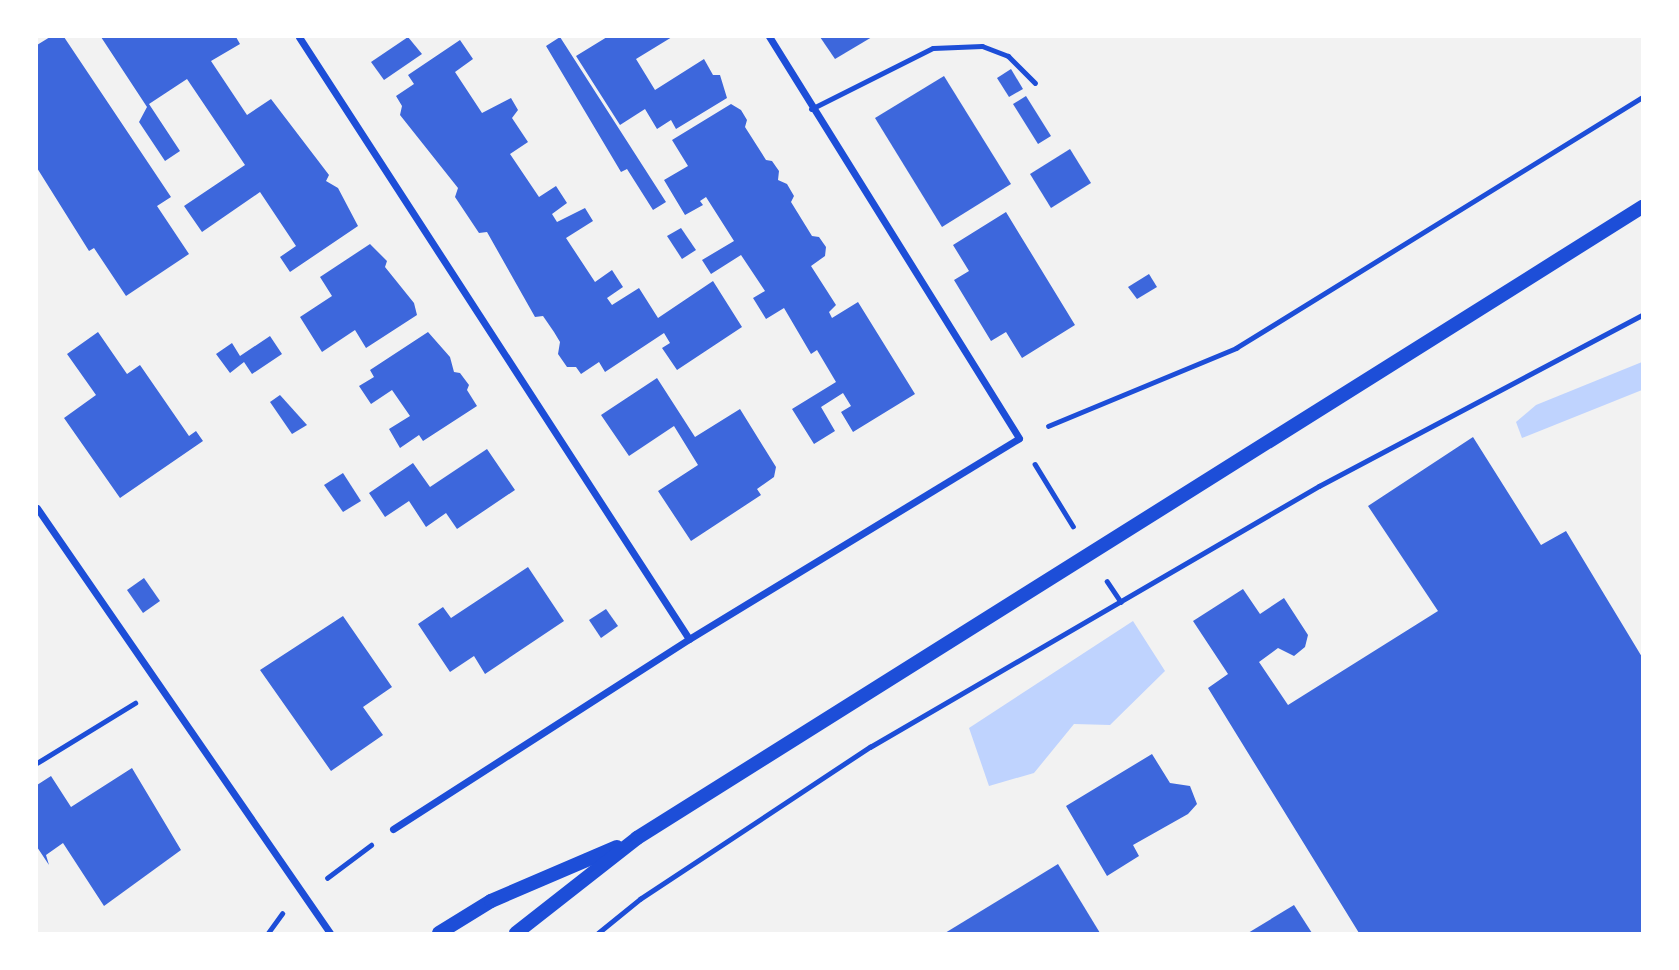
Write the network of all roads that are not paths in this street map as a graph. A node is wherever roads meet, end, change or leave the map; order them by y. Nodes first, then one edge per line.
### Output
1 (299, 37) edge
2 (769, 37) edge
3 (1035, 83) dead end
4 (811, 109) junction
5 (1642, 207) edge
6 (37, 508) edge
7 (689, 639) junction
8 (393, 829) road end
9 (637, 838) junction
10 (330, 933) edge
11 (439, 933) edge
12 (516, 933) edge

1 - 7 street
2 - 4 street
3 - 4 lane
4 - 7 street
5 - 9 main road
6 - 10 street
7 - 8 street
9 - 11 main road
9 - 12 main road

